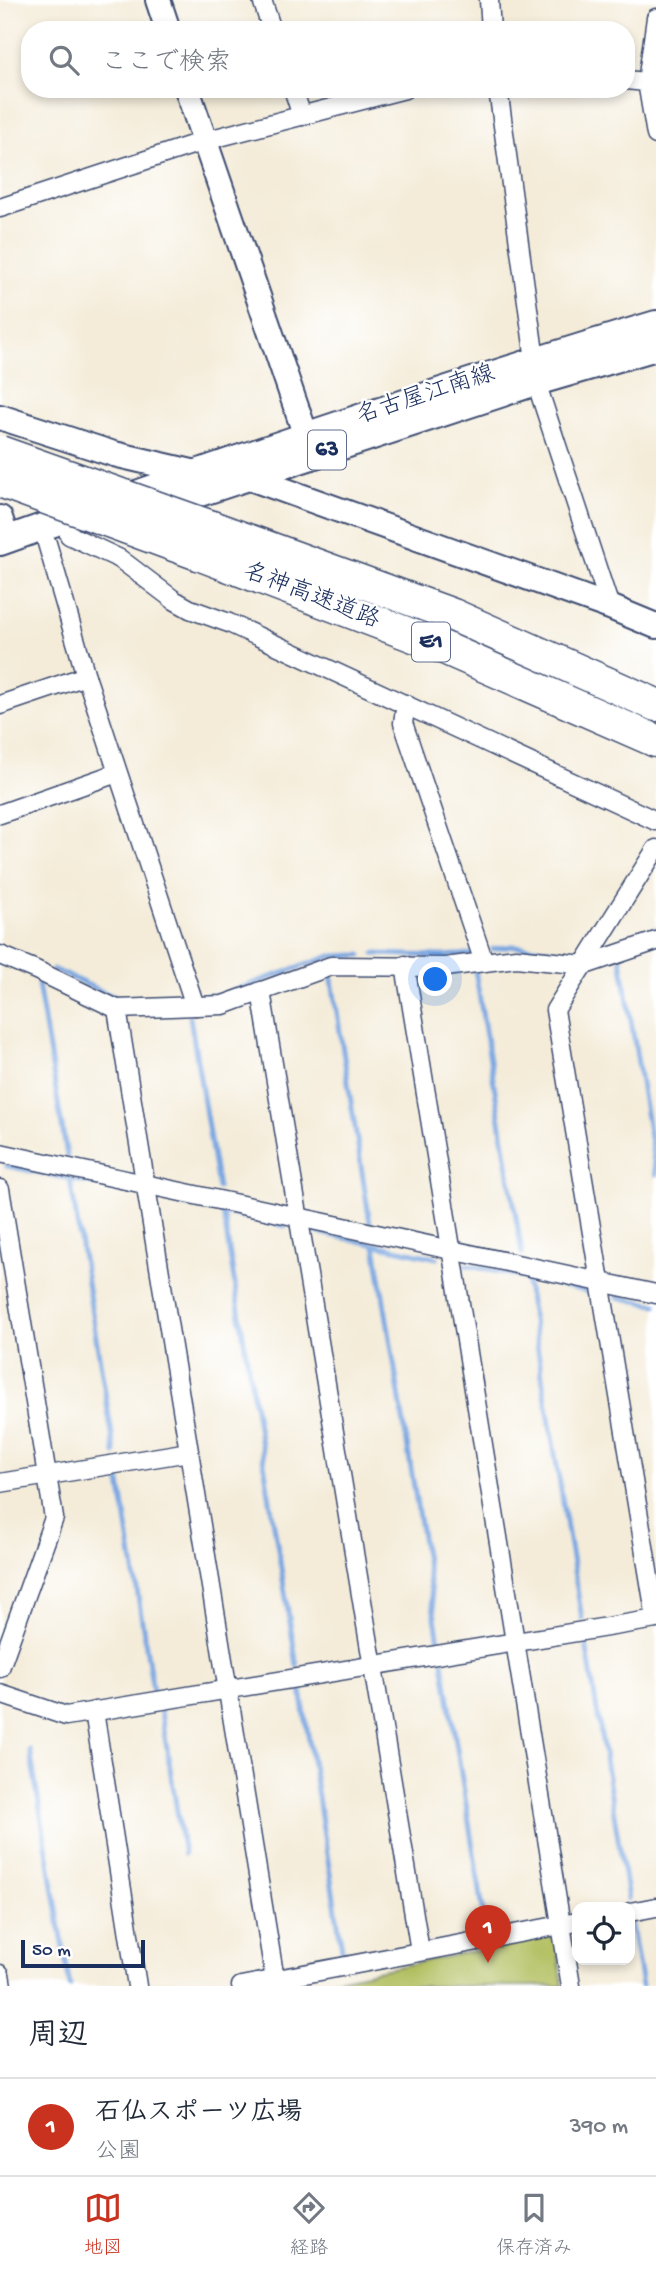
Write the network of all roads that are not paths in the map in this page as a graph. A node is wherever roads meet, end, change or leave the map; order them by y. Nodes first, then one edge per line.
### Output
1 (158, 0) edge
2 (262, 0) edge
3 (489, 0) edge
4 (656, 18) edge
5 (165, 21) edge
6 (269, 21) edge
7 (490, 21) edge
8 (651, 82) edge
9 (190, 98) edge
10 (296, 98) edge
11 (371, 98) edge
12 (499, 98) edge
13 (302, 116) junction
14 (656, 135) edge
15 (204, 141) junction
16 (0, 208) edge
17 (656, 324) edge
18 (656, 347) edge
19 (536, 371) junction
20 (0, 417) edge
21 (306, 436) junction
22 (0, 452) edge
23 (196, 474) junction
24 (250, 478) junction
25 (0, 481) edge
26 (58, 539) junction
27 (2, 540) edge
28 (205, 540) junction
29 (610, 607) junction
30 (656, 626) edge
31 (86, 676) junction
32 (406, 704) junction
33 (0, 705) edge
34 (656, 705) edge
35 (656, 741) edge
36 (117, 773) junction
37 (0, 814) edge
38 (656, 821) edge
39 (656, 849) edge
40 (656, 941) edge
41 (0, 956) edge
42 (484, 962) junction
43 (405, 965) junction
44 (585, 965) junction
45 (261, 991) junction
46 (195, 1006) junction
47 (117, 1009) junction
48 (0, 1153) edge
49 (146, 1184) junction
50 (0, 1189) edge
51 (299, 1219) junction
52 (451, 1250) junction
53 (600, 1282) junction
54 (656, 1294) edge
55 (189, 1452) junction
56 (47, 1475) junction
57 (0, 1483) edge
58 (656, 1619) edge
59 (515, 1642) junction
60 (373, 1665) junction
61 (0, 1668) edge
62 (228, 1689) junction
63 (0, 1695) edge
64 (94, 1711) junction
65 (656, 1906) edge
66 (635, 1911) edge
67 (569, 1923) edge
68 (420, 1951) junction
69 (0, 1974) edge
70 (276, 1983) edge
71 (2, 1986) edge
72 (136, 1986) edge
73 (241, 1986) edge
74 (571, 1986) edge

1 - 5 street
2 - 6 street
3 - 7 street
4 - 8 street
8 - 14 street
9 - 15 street
10 - 13 street
11 - 13 street
12 - 19 street
13 - 15 street
15 - 16 street
15 - 21 street
17 - 19 main road, 名古屋江南線 / 63
18 - 19 main road, 名古屋江南線 / 63
19 - 21 main road, 名古屋江南線 / 63
19 - 24 main road, 名古屋江南線 / 63
19 - 29 street
20 - 23 street
21 - 23 main road, 名古屋江南線 / 63
22 - 28 highway, 名神高速道路 / E1, bridge
23 - 24 street
23 - 27 main road, 名古屋江南線 / 63
24 - 26 main road, 名古屋江南線 / 63
24 - 29 street
25 - 28 highway, 名神高速道路 / E1, bridge
26 - 27 main road, 名古屋江南線 / 63
26 - 31 street
26 - 32 street
28 - 34 highway, 名神高速道路 / E1
28 - 35 highway, 名神高速道路 / E1
29 - 30 street
31 - 33 street
31 - 36 street
32 - 38 street
32 - 42 street
36 - 37 street
36 - 46 street
39 - 44 street
40 - 44 street
41 - 47 street
42 - 43 street
42 - 44 street
43 - 45 street
43 - 52 street
44 - 53 street
45 - 46 street
45 - 51 street
46 - 47 street
47 - 49 street
48 - 49 street
49 - 51 street
49 - 55 street
50 - 56 street
51 - 52 street
51 - 60 street
52 - 53 street
52 - 59 street
53 - 54 street
53 - 58 street
55 - 56 street
55 - 62 street
56 - 57 street
56 - 61 street
58 - 59 street
59 - 60 street
59 - 67 street
60 - 62 street
60 - 68 street
62 - 64 street
62 - 70 street
63 - 64 street
64 - 72 street
65 - 66 street
67 - 68 street
67 - 74 street
68 - 70 street
69 - 71 street
70 - 73 street

